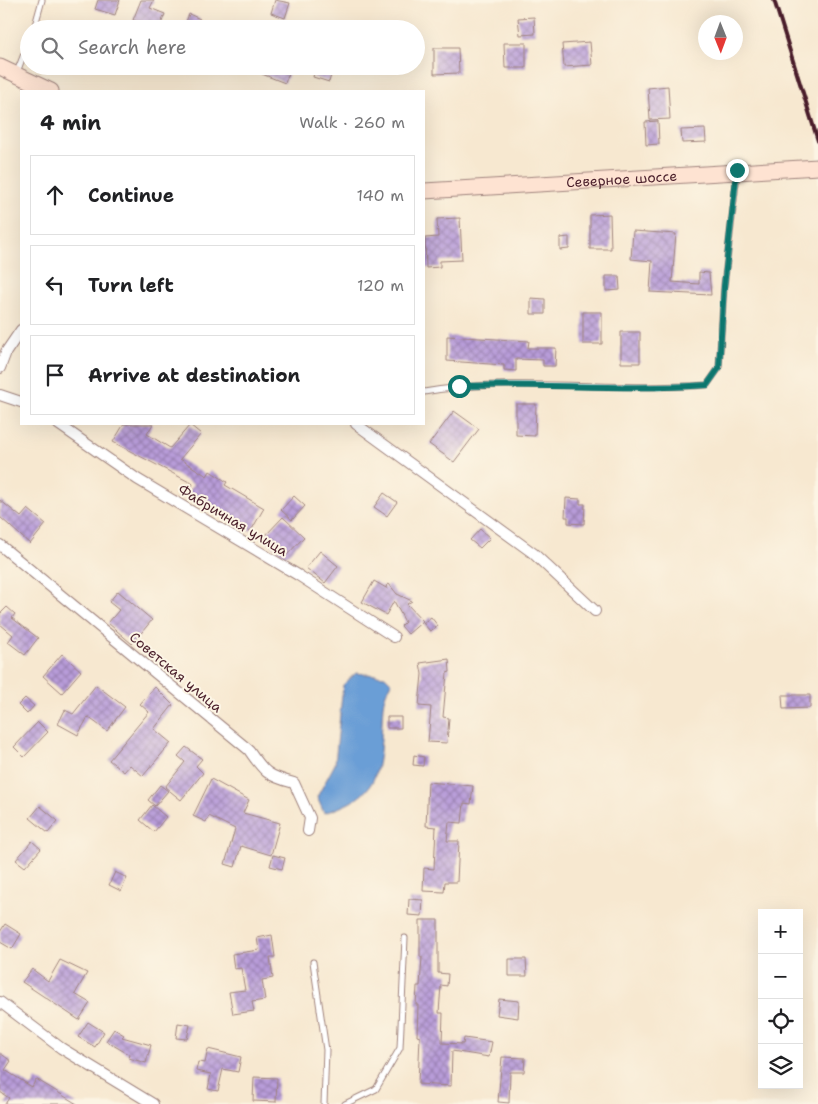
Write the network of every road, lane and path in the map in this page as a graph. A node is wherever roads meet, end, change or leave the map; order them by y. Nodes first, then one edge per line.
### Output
1 (42, 0) edge
2 (36, 20) edge
3 (20, 64) edge
4 (0, 67) edge
5 (16, 74) junction
6 (49, 90) edge
7 (818, 166) edge
8 (737, 170) junction
9 (425, 191) edge
10 (20, 331) edge
11 (0, 368) edge
12 (425, 392) edge
13 (0, 395) edge
14 (20, 402) edge
15 (59, 425) edge
16 (357, 425) edge
17 (0, 545) edge
18 (595, 611) dead end
19 (394, 637) dead end
20 (308, 831) dead end
21 (405, 938) dead end
22 (313, 962) dead end
23 (0, 1002) edge
24 (154, 1104) edge
25 (324, 1104) edge
26 (345, 1104) edge

1 - 2 lane
3 - 5 lane
4 - 5 main road
5 - 6 main road
7 - 8 main road, Северное шоссе
8 - 9 main road, Северное шоссе
8 - 12 lane
10 - 11 street
13 - 14 street
15 - 19 street, Фабричная улица
16 - 18 street
17 - 20 street, Советская улица
21 - 26 lane
22 - 25 lane
23 - 24 street

